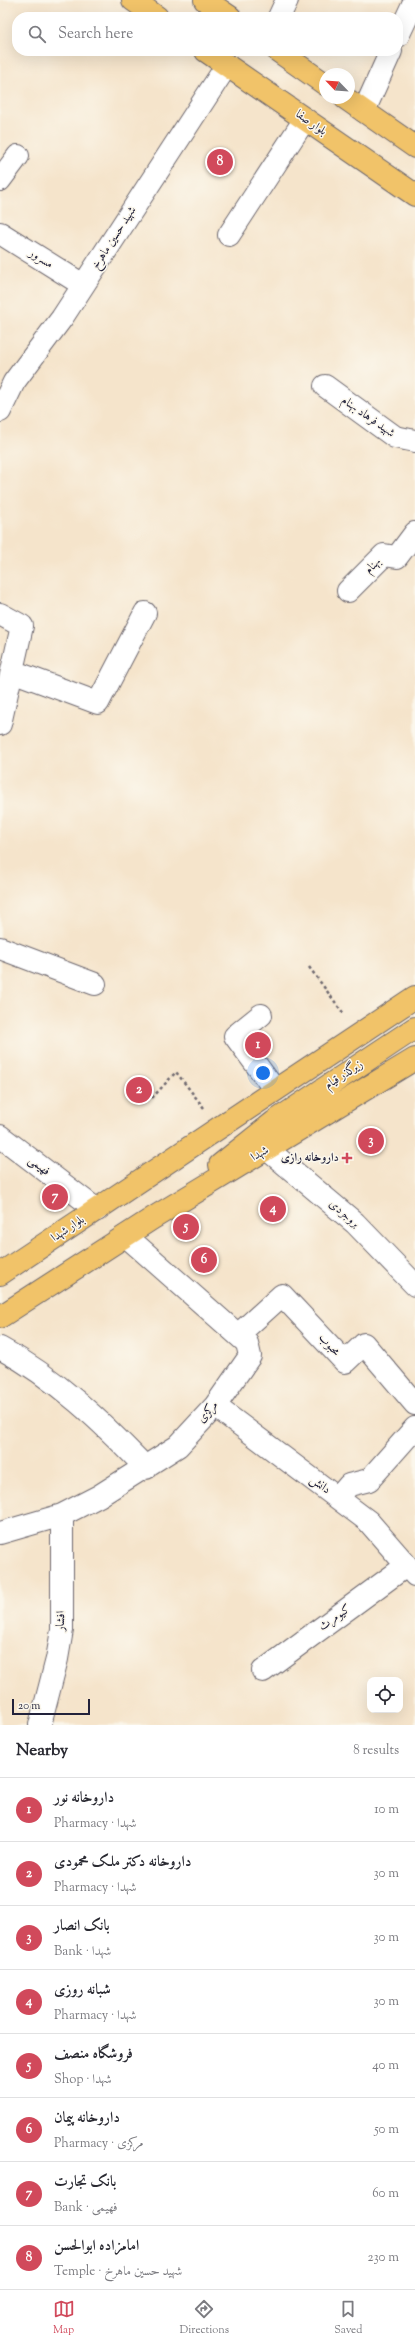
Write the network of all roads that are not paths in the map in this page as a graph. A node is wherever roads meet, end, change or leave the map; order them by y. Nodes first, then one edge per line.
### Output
1 (133, 0) edge
2 (205, 0) edge
3 (287, 0) edge
4 (415, 0) edge
5 (150, 12) edge
6 (223, 12) edge
7 (281, 12) edge
8 (403, 25) edge
9 (214, 56) edge
10 (285, 56) edge
11 (389, 56) edge
12 (227, 65) junction
13 (319, 80) edge
14 (354, 104) edge
15 (364, 111) junction
16 (305, 119) junction
17 (415, 147) edge
18 (18, 156) dead end
19 (0, 180) edge
20 (415, 195) edge
21 (0, 233) edge
22 (229, 235) dead end
23 (83, 285) junction
24 (325, 386) dead end
25 (1, 404) edge
26 (415, 441) edge
27 (415, 533) edge
28 (348, 592) dead end
29 (145, 613) dead end
30 (0, 614) edge
31 (12, 671) junction
32 (0, 724) edge
33 (0, 948) edge
34 (95, 984) dead end
35 (415, 997) edge
36 (261, 1015) dead end
37 (415, 1028) edge
38 (415, 1059) edge
39 (275, 1090) junction
40 (274, 1122) junction
41 (0, 1136) edge
42 (268, 1150) junction
43 (136, 1183) junction
44 (97, 1210) junction
45 (153, 1218) junction
46 (126, 1236) junction
47 (0, 1274) edge
48 (415, 1285) edge
49 (0, 1317) edge
50 (238, 1335) junction
51 (0, 1348) edge
52 (415, 1404) edge
53 (215, 1406) junction
54 (415, 1428) edge
55 (146, 1468) junction
56 (338, 1498) junction
57 (62, 1515) junction
58 (0, 1533) edge
59 (411, 1570) edge
60 (263, 1671) dead end
61 (40, 1725) edge

1 - 5 main road
2 - 6 main road
3 - 7 street
4 - 8 street
9 - 12 main road, بلوار صفا
10 - 13 main road
11 - 15 street
12 - 16 main road, بلوار صفا
12 - 23 street, شهید حسین ماهرخ
14 - 15 main road
15 - 17 main road
16 - 20 main road, بلوار صفا
16 - 22 street
18 - 19 street
21 - 23 street, مسرور
23 - 25 street, شهید حسین ماهرخ
24 - 26 street, شهید فرهاد بهنام
27 - 28 street, بهنام
29 - 31 street
30 - 31 street
31 - 32 street
33 - 34 street
35 - 39 main road
36 - 39 street
37 - 40 main road, زیرگذر قیام
38 - 42 main road, شهدا
39 - 43 main road
40 - 43 main road
40 - 45 main road
41 - 44 street, فهیمی
42 - 45 main road, شهدا
42 - 48 street, بروجردی
43 - 44 main road, بلوار شهدا
44 - 47 main road, بلوار شهدا
45 - 46 main road, شهدا
46 - 49 main road
46 - 50 street, مرکزی
50 - 52 street, محبوب
50 - 53 street, مرکزی
51 - 55 street
53 - 55 street, مرکزی
53 - 56 street, دانش
54 - 56 street
55 - 57 street, مرکزی
56 - 59 street, دانش
57 - 58 street, مرکزی
57 - 61 street, افشار
59 - 60 street, کیومرث

